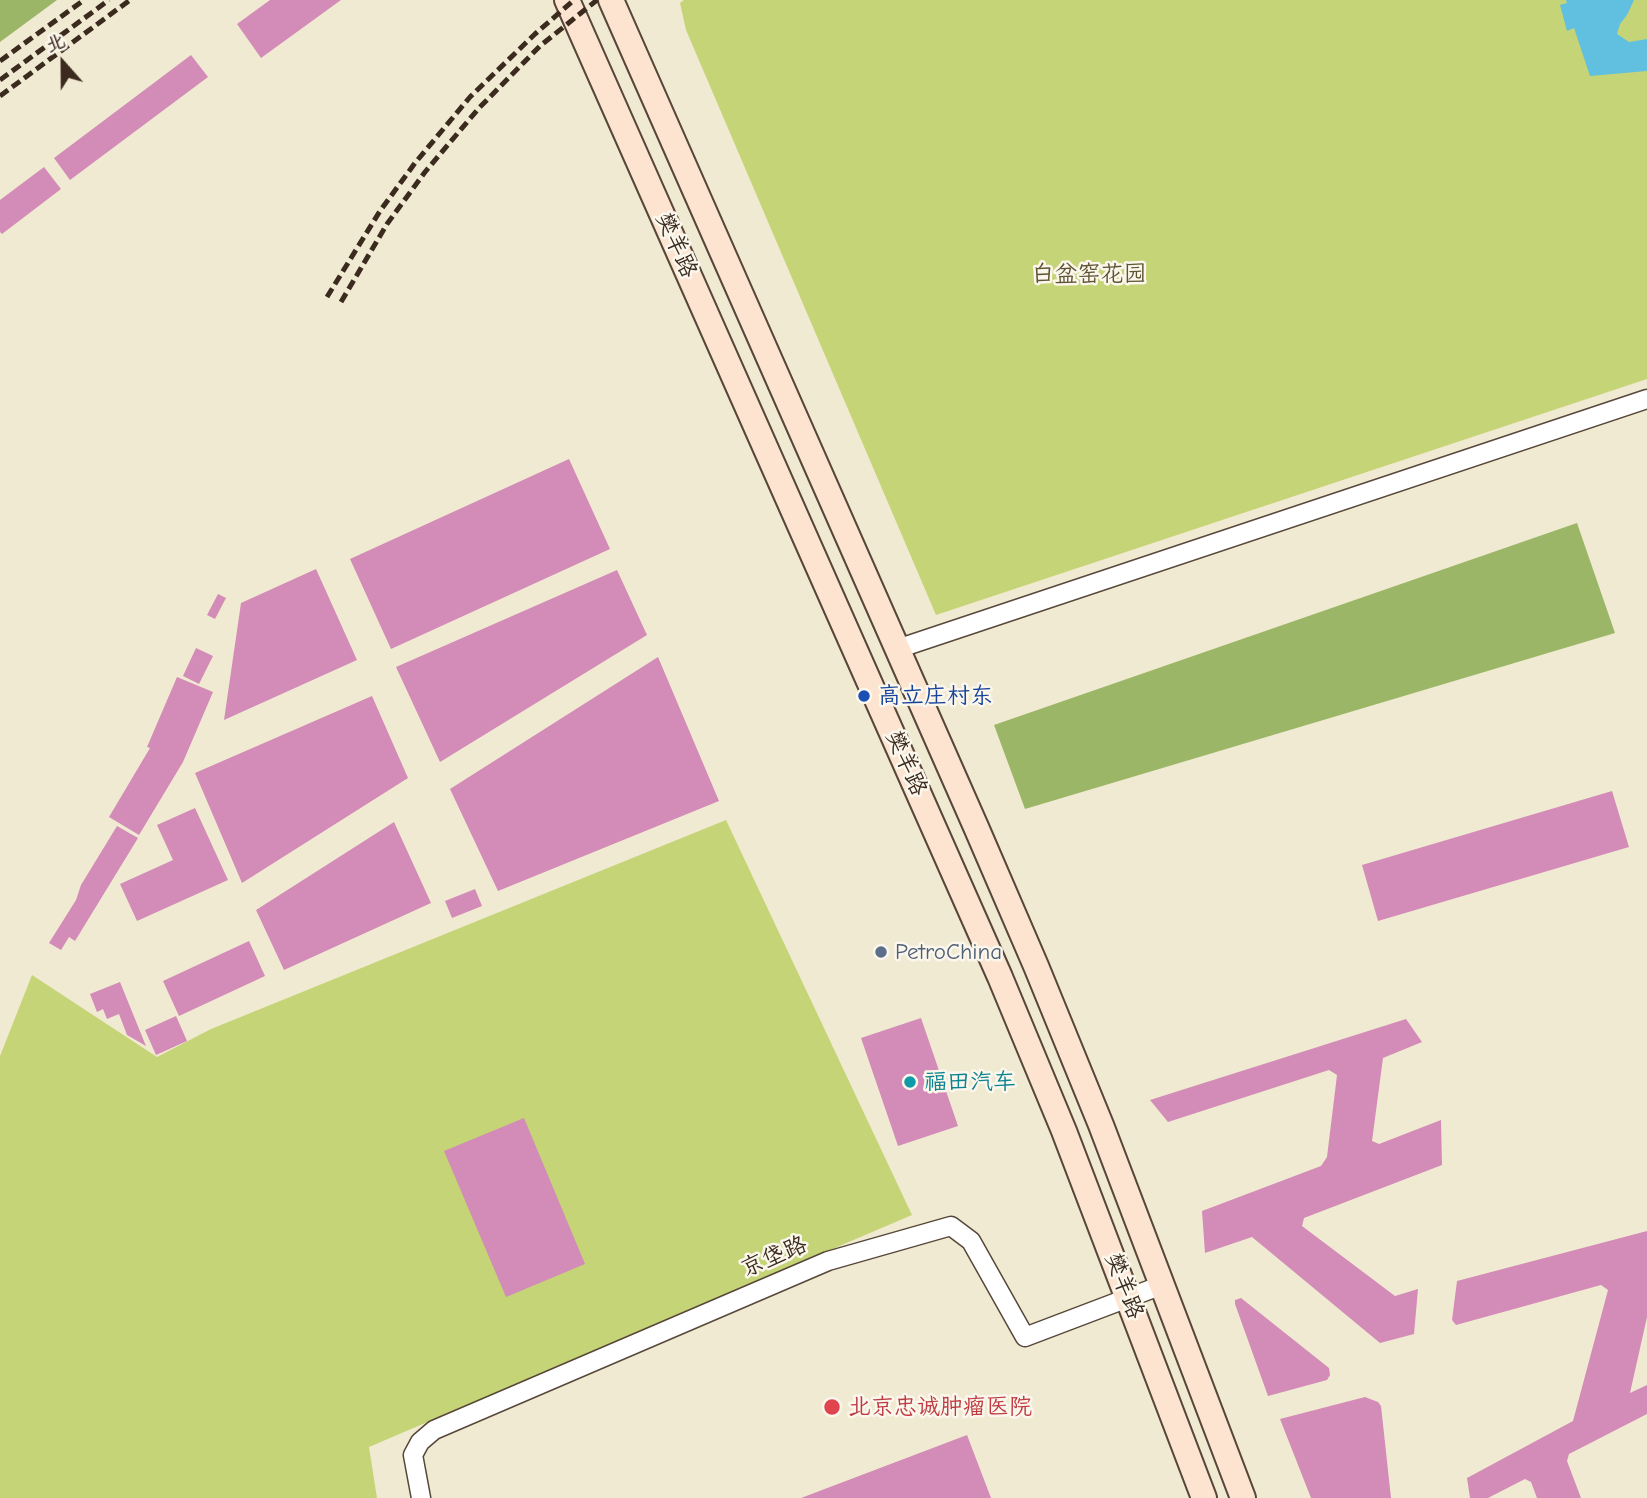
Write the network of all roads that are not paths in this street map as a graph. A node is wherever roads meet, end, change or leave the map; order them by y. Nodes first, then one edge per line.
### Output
1 (567, 0) edge
2 (611, 0) edge
3 (1647, 399) edge
4 (897, 649) junction
5 (1161, 1285) junction
6 (1128, 1298) junction
7 (421, 1498) edge
8 (1204, 1498) edge
9 (1243, 1498) edge

1 - 6 main road, 樊羊路
2 - 4 main road, 樊羊路
3 - 4 street
4 - 5 main road, 樊羊路
5 - 6 street, 京垡路
5 - 9 main road, 樊羊路
6 - 7 street, 京垡路
6 - 8 main road, 樊羊路

